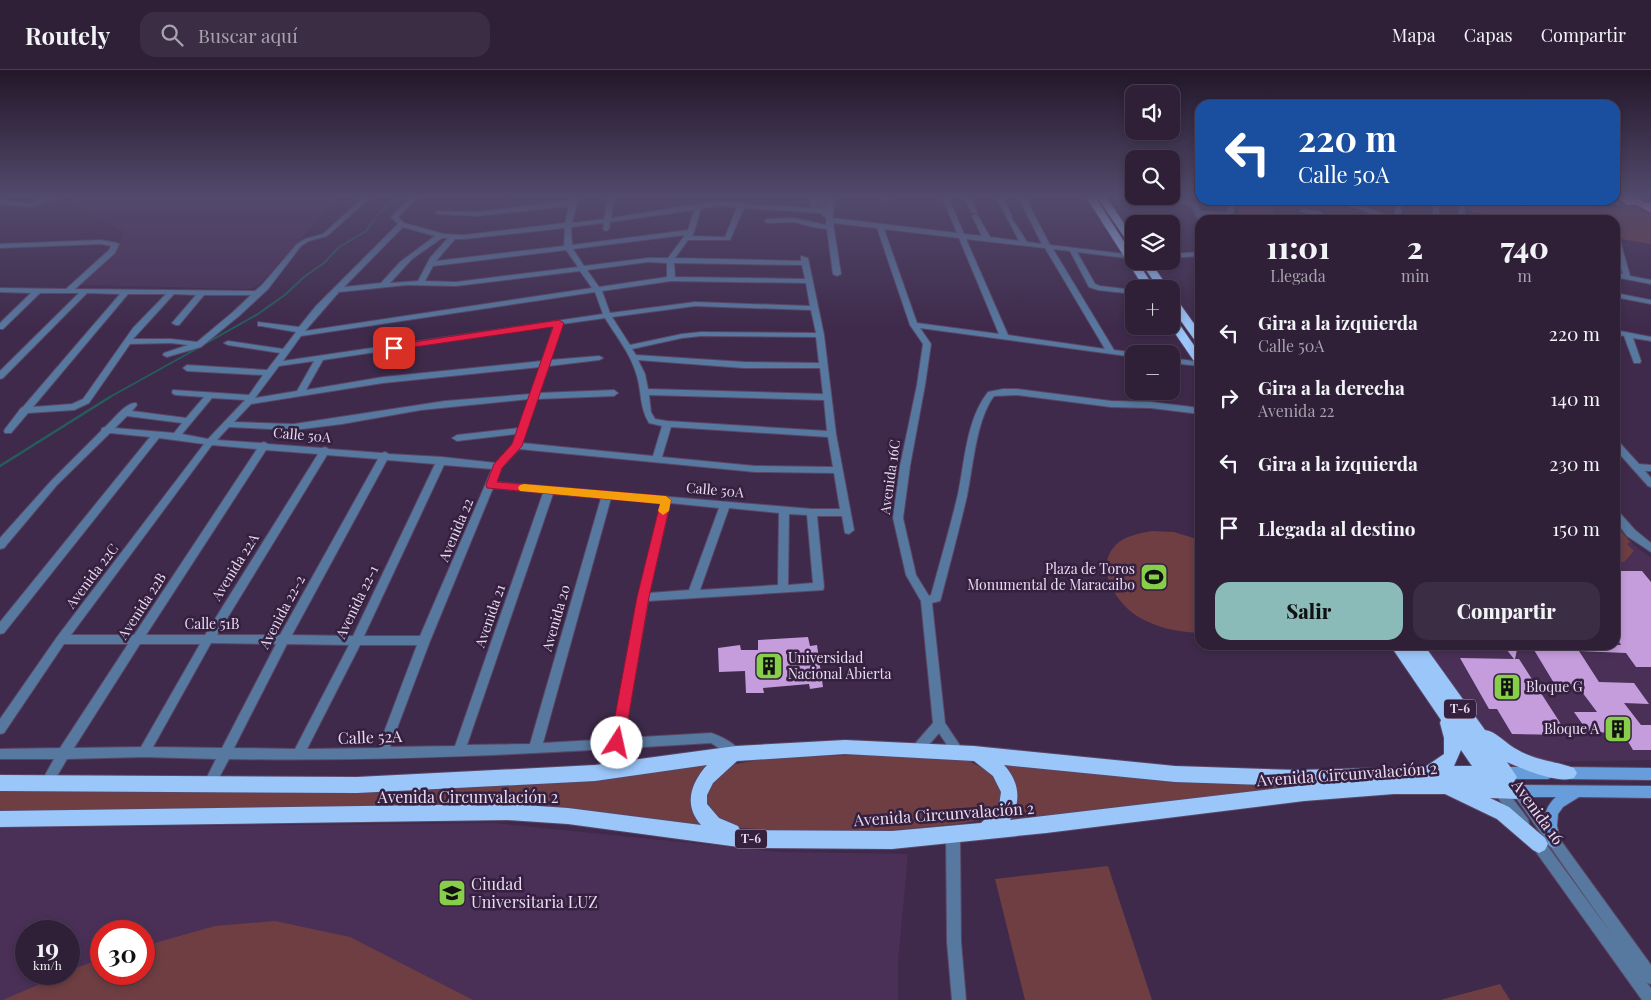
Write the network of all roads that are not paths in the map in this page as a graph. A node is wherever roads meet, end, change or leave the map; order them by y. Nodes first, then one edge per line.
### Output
1 (309, 240) edge
2 (386, 240) edge
3 (433, 240) edge
4 (450, 240) edge
5 (568, 240) edge
6 (622, 240) edge
7 (684, 240) edge
8 (832, 240) edge
9 (885, 240) edge
10 (963, 240) edge
11 (1000, 240) edge
12 (1022, 240) edge
13 (1044, 240) edge
14 (1024, 243) junction
15 (0, 246) edge
16 (1047, 246) junction
17 (568, 247) junction
18 (1072, 249) junction
19 (1620, 253) edge
20 (1195, 254) edge
21 (1125, 255) edge
22 (1180, 255) edge
23 (670, 260) junction
24 (432, 264) junction
25 (584, 269) junction
26 (837, 274) dead end
27 (1620, 276) edge
28 (1627, 277) junction
29 (671, 279) junction
30 (810, 281) junction
31 (421, 282) junction
32 (1651, 282) edge
33 (384, 285) junction
34 (0, 290) edge
35 (70, 290) junction
36 (86, 290) junction
37 (338, 290) junction
38 (37, 291) junction
39 (126, 291) junction
40 (172, 291) junction
41 (598, 291) junction
42 (1125, 291) edge
43 (202, 292) junction
44 (257, 293) junction
45 (1620, 296) edge
46 (1651, 302) edge
47 (815, 308) junction
48 (1180, 312) edge
49 (608, 316) junction
50 (176, 323) dead end
51 (559, 323) junction
52 (261, 324) dead end
53 (914, 326) junction
54 (0, 327) edge
55 (942, 330) junction
56 (299, 332) junction
57 (1180, 333) edge
58 (1195, 333) edge
59 (1620, 333) edge
60 (820, 335) junction
61 (1628, 335) junction
62 (1005, 338) junction
63 (1651, 339) edge
64 (128, 342) junction
65 (228, 343) dead end
66 (927, 344) junction
67 (198, 345) junction
68 (626, 348) junction
69 (286, 352) junction
70 (1111, 352) junction
71 (1125, 354) edge
72 (167, 355) dead end
73 (1195, 355) edge
74 (633, 357) junction
75 (320, 358) junction
76 (599, 358) dead end
77 (1180, 360) edge
78 (1195, 361) edge
79 (1637, 361) dead end
80 (276, 364) junction
81 (544, 364) junction
82 (824, 366) junction
83 (187, 368) dead end
84 (270, 373) junction
85 (0, 376) edge
86 (176, 392) dead end
87 (645, 392) junction
88 (300, 393) junction
89 (614, 393) dead end
90 (210, 395) junction
91 (533, 395) junction
92 (828, 397) junction
93 (249, 400) junction
94 (133, 405) dead end
95 (24, 410) junction
96 (1195, 411) edge
97 (123, 413) junction
98 (188, 421) junction
99 (226, 424) junction
100 (667, 424) junction
101 (105, 430) junction
102 (8, 431) dead end
103 (521, 431) junction
104 (832, 434) junction
105 (156, 435) junction
106 (176, 436) junction
107 (456, 438) dead end
108 (210, 442) junction
109 (264, 445) junction
110 (517, 446) junction
111 (1620, 449) edge
112 (325, 450) junction
113 (385, 456) junction
114 (657, 459) junction
115 (442, 460) junction
116 (498, 466) junction
117 (1636, 468) junction
118 (1651, 468) edge
119 (838, 470) junction
120 (1651, 484) edge
121 (491, 485) junction
122 (550, 490) junction
123 (607, 495) junction
124 (666, 500) junction
125 (725, 505) junction
126 (784, 510) junction
127 (812, 512) junction
128 (846, 513) junction
129 (1620, 518) edge
130 (849, 530) dead end
131 (1651, 537) edge
132 (1638, 538) junction
133 (0, 545) edge
134 (1651, 548) edge
135 (783, 589) junction
136 (693, 594) junction
137 (643, 597) junction
138 (926, 601) junction
139 (0, 630) edge
140 (208, 639) junction
141 (284, 639) junction
142 (61, 640) junction
143 (137, 641) junction
144 (356, 641) junction
145 (424, 641) junction
146 (1402, 650) edge
147 (1419, 650) edge
148 (1445, 712) junction
149 (1463, 713) junction
150 (939, 724) junction
151 (0, 729) edge
152 (617, 743) junction
153 (535, 749) junction
154 (917, 750) junction
155 (459, 751) junction
156 (64, 752) junction
157 (144, 752) junction
158 (382, 753) junction
159 (966, 753) junction
160 (0, 754) edge
161 (224, 754) junction
162 (736, 754) junction
163 (298, 755) junction
164 (1487, 773) junction
165 (1505, 773) junction
166 (1429, 774) junction
167 (1568, 774) junction
168 (1651, 774) edge
169 (0, 783) edge
170 (46, 784) junction
171 (209, 785) junction
172 (1445, 786) junction
173 (1509, 791) junction
174 (1579, 791) junction
175 (1651, 792) edge
176 (0, 819) edge
177 (985, 831) junction
178 (953, 834) junction
179 (746, 839) junction
180 (1546, 843) junction
181 (1651, 977) edge
182 (958, 1000) edge
183 (1651, 1000) edge

1 - 44 street
2 - 37 street, Avenida 22C
3 - 33 street
4 - 24 street
5 - 17 street
6 - 17 street
7 - 23 street
8 - 26 street
9 - 53 street
10 - 62 street
11 - 14 street
12 - 14 street
13 - 16 street
14 - 16 street
15 - 35 street
16 - 18 street
16 - 70 street
17 - 24 street
17 - 25 street
18 - 21 street
18 - 42 street
19 - 28 street
20 - 22 street
23 - 25 street
23 - 29 street
23 - 30 street
24 - 31 street
25 - 31 street
25 - 41 street
27 - 28 street
28 - 32 street
29 - 30 street
29 - 41 street
30 - 47 street
31 - 33 street
33 - 37 street
34 - 38 street
35 - 36 street
35 - 38 street
36 - 39 street
36 - 85 street
37 - 56 street, Avenida 22C
38 - 54 street
39 - 40 street
39 - 95 street
40 - 43 street
40 - 64 street
41 - 49 street
41 - 56 street
43 - 44 street
43 - 50 street
44 - 67 street
45 - 46 street
47 - 49 street
47 - 60 street
48 - 58 highway
49 - 51 street
49 - 68 street
51 - 75 street
51 - 81 street, Avenida 22
52 - 56 street
53 - 55 street
53 - 66 street
55 - 62 street
55 - 66 street
56 - 69 street, Avenida 22C
57 - 73 highway
59 - 61 street
60 - 68 street
60 - 82 street
61 - 63 street
61 - 79 street
62 - 70 street
64 - 67 street
64 - 95 street
65 - 69 street
66 - 138 street, Avenida 16C
67 - 72 street
68 - 74 street
69 - 80 street, Avenida 22C
70 - 71 street
74 - 82 street
74 - 87 street
75 - 80 street
75 - 88 street
76 - 81 street
77 - 78 street
80 - 84 street, Avenida 22C
81 - 88 street
81 - 91 street, Avenida 22
82 - 92 street
83 - 84 street
84 - 93 street, Avenida 22C
86 - 90 street
87 - 92 street
87 - 100 street
88 - 93 street
89 - 91 street
90 - 93 street
90 - 98 street
91 - 99 street
91 - 103 street, Avenida 22
92 - 104 street
93 - 99 street, Avenida 22C
94 - 97 street
95 - 102 street
96 - 138 street
97 - 98 street
97 - 101 street
98 - 106 street
99 - 108 street, Avenida 22C
100 - 104 street
100 - 114 street
101 - 105 street, Calle 50A
101 - 133 street
103 - 107 street
103 - 110 street, Avenida 22
104 - 119 street
105 - 106 street, Calle 50A
105 - 139 street
106 - 108 street, Calle 50A
108 - 109 street, Calle 50A
108 - 142 street, Avenida 22C
109 - 112 street, Calle 50A
109 - 143 street, Avenida 22B
110 - 114 street
110 - 116 street, Avenida 22
111 - 117 street
112 - 113 street, Calle 50A
112 - 140 street, Avenida 22A
113 - 115 street, Calle 50A
113 - 141 street, Avenida 22-2
114 - 119 street
115 - 116 street, Calle 50A
115 - 144 street, Avenida 22-1
116 - 121 street, Avenida 22
117 - 118 street
117 - 120 street
119 - 128 street
121 - 122 street, Calle 50A
121 - 145 street, Avenida 22
122 - 123 street, Calle 50A
122 - 155 street, Avenida 21
123 - 124 street, Calle 50A
123 - 153 street, Avenida 20
124 - 125 street, Calle 50A
124 - 137 street
125 - 126 street, Calle 50A
125 - 136 street
126 - 127 street, Calle 50A
126 - 135 street
127 - 128 street, Calle 50A
127 - 135 street
128 - 130 street
129 - 132 street
131 - 132 street
132 - 134 street
135 - 136 street
136 - 137 street
137 - 152 street
138 - 150 street, Avenida 16C
140 - 141 street, Calle 51B
140 - 143 street, Calle 51B
140 - 157 street, Avenida 22A
141 - 144 street, Calle 51B
141 - 161 street, Avenida 22-2
142 - 143 street, Calle 51B
142 - 151 street, Avenida 22C
143 - 156 street, Avenida 22B
144 - 145 street, Calle 51B
144 - 163 street, Avenida 22-1
145 - 158 street, Avenida 22
146 - 148 highway, Avenida 16 / T-6
147 - 149 highway, Avenida 16 / T-6
148 - 164 highway, Avenida 16 / T-6
148 - 166 highway
149 - 165 highway, Avenida 16 / T-6
149 - 167 highway
150 - 154 street
150 - 159 street, Avenida 16C
152 - 153 street, Calle 52A
152 - 162 street, Calle 52A
153 - 155 street, Calle 52A
154 - 159 highway, Avenida Circunvalación 2 / T-6
154 - 162 highway, Avenida Circunvalación 2 / T-6
155 - 158 street, Calle 52A
156 - 157 street, Calle 52A
156 - 160 street, Calle 52A
156 - 170 street, Avenida 22B
157 - 161 street, Calle 52A
158 - 163 street, Calle 52A
159 - 166 highway, Avenida Circunvalación 2 / T-6
159 - 177 highway, T-6
161 - 163 street, Calle 52A
161 - 171 street, Avenida 22-2
162 - 171 highway, Avenida Circunvalación 2 / T-6
162 - 179 highway, T-6
164 - 165 highway, Avenida Circunvalación 2 / T-6
164 - 166 highway, Avenida Circunvalación 2 / T-6
164 - 173 highway, Avenida 16 / T-6
165 - 167 main road, Avenida Circunvalación 2
165 - 173 highway, Avenida 16 / T-6
167 - 168 main road, Avenida Circunvalación 2
169 - 170 highway, Avenida Circunvalación 2 / T-6
170 - 171 highway, Avenida Circunvalación 2 / T-6
172 - 173 highway, Avenida Circunvalación 2 / T-6
172 - 177 highway, Avenida Circunvalación 2 / T-6
172 - 180 highway
173 - 174 main road, Avenida Circunvalación 2
173 - 180 street, Avenida 16
174 - 175 main road, Avenida Circunvalación 2
174 - 180 main road
176 - 179 highway, Avenida Circunvalación 2 / T-6
177 - 178 highway, Avenida Circunvalación 2 / T-6
178 - 179 highway, Avenida Circunvalación 2 / T-6
178 - 182 street
180 - 181 street, Avenida 16
180 - 183 street, Avenida 16

